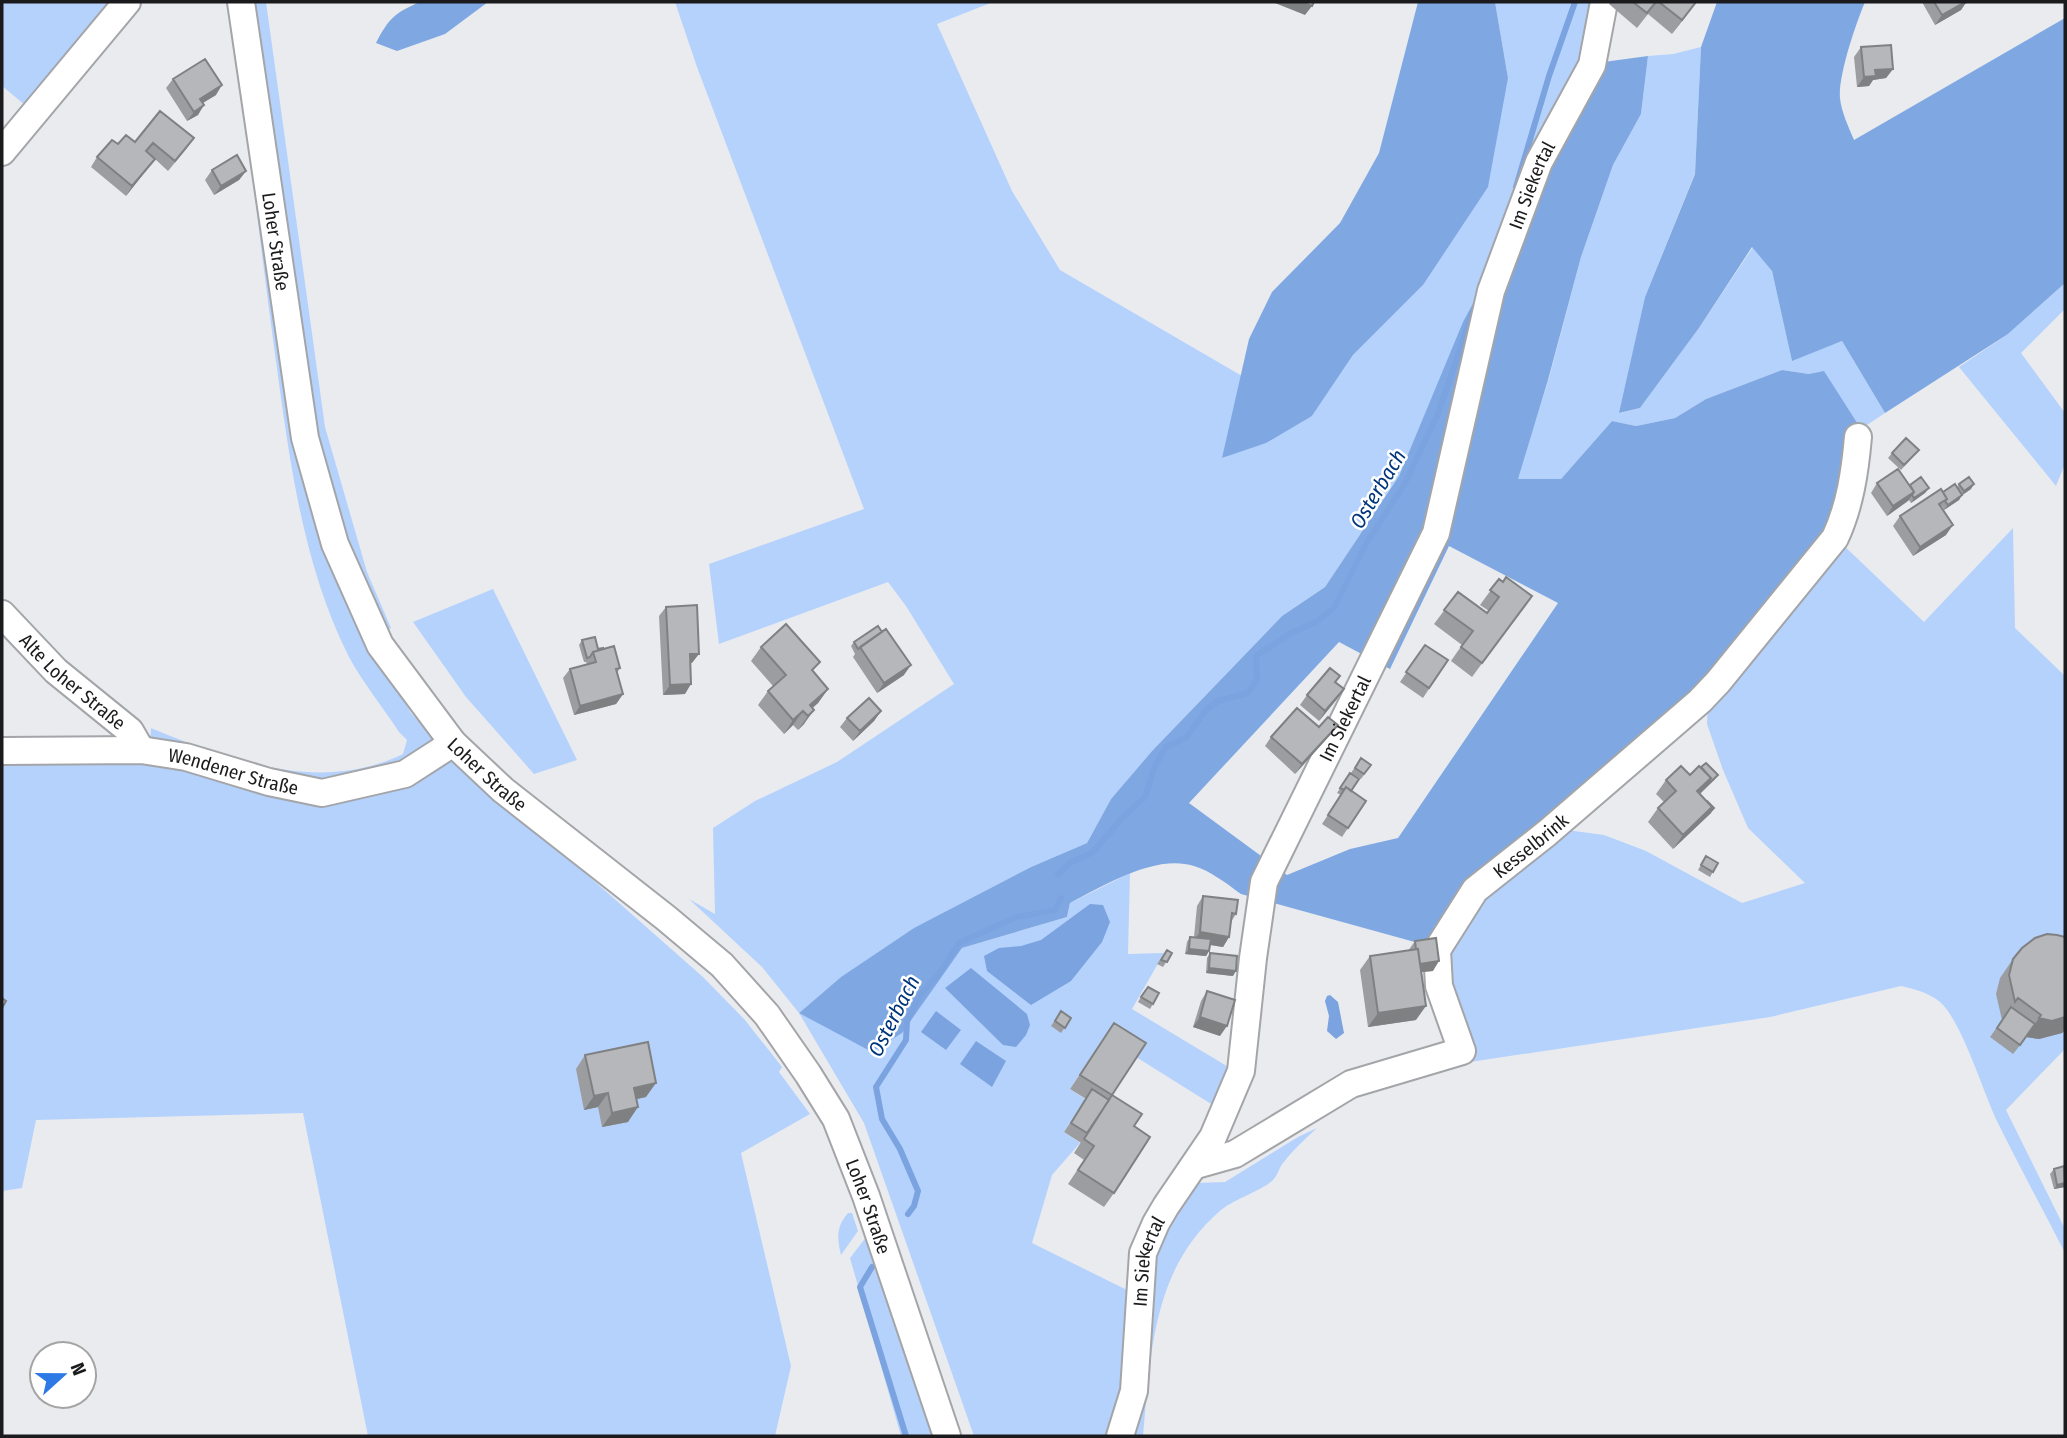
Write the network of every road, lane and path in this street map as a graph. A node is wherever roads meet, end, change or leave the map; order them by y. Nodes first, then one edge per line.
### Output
1 (127, 2) edge
2 (241, 2) edge
3 (1604, 2) edge
4 (2, 152) edge
5 (1858, 437) dead end
6 (2, 614) edge
7 (453, 743) junction
8 (141, 750) junction
9 (2, 751) edge
10 (1196, 1165) junction
11 (947, 1436) edge
12 (1120, 1436) edge

1 - 4 street
2 - 7 street, Loher Straße
3 - 10 street, Im Siekertal
5 - 10 street, Kesselbrink
6 - 8 street, Alte Loher Straße
7 - 8 street, Wendener Straße
7 - 11 street, Loher Straße
8 - 9 street, Wendener Straße
10 - 12 street, Im Siekertal

